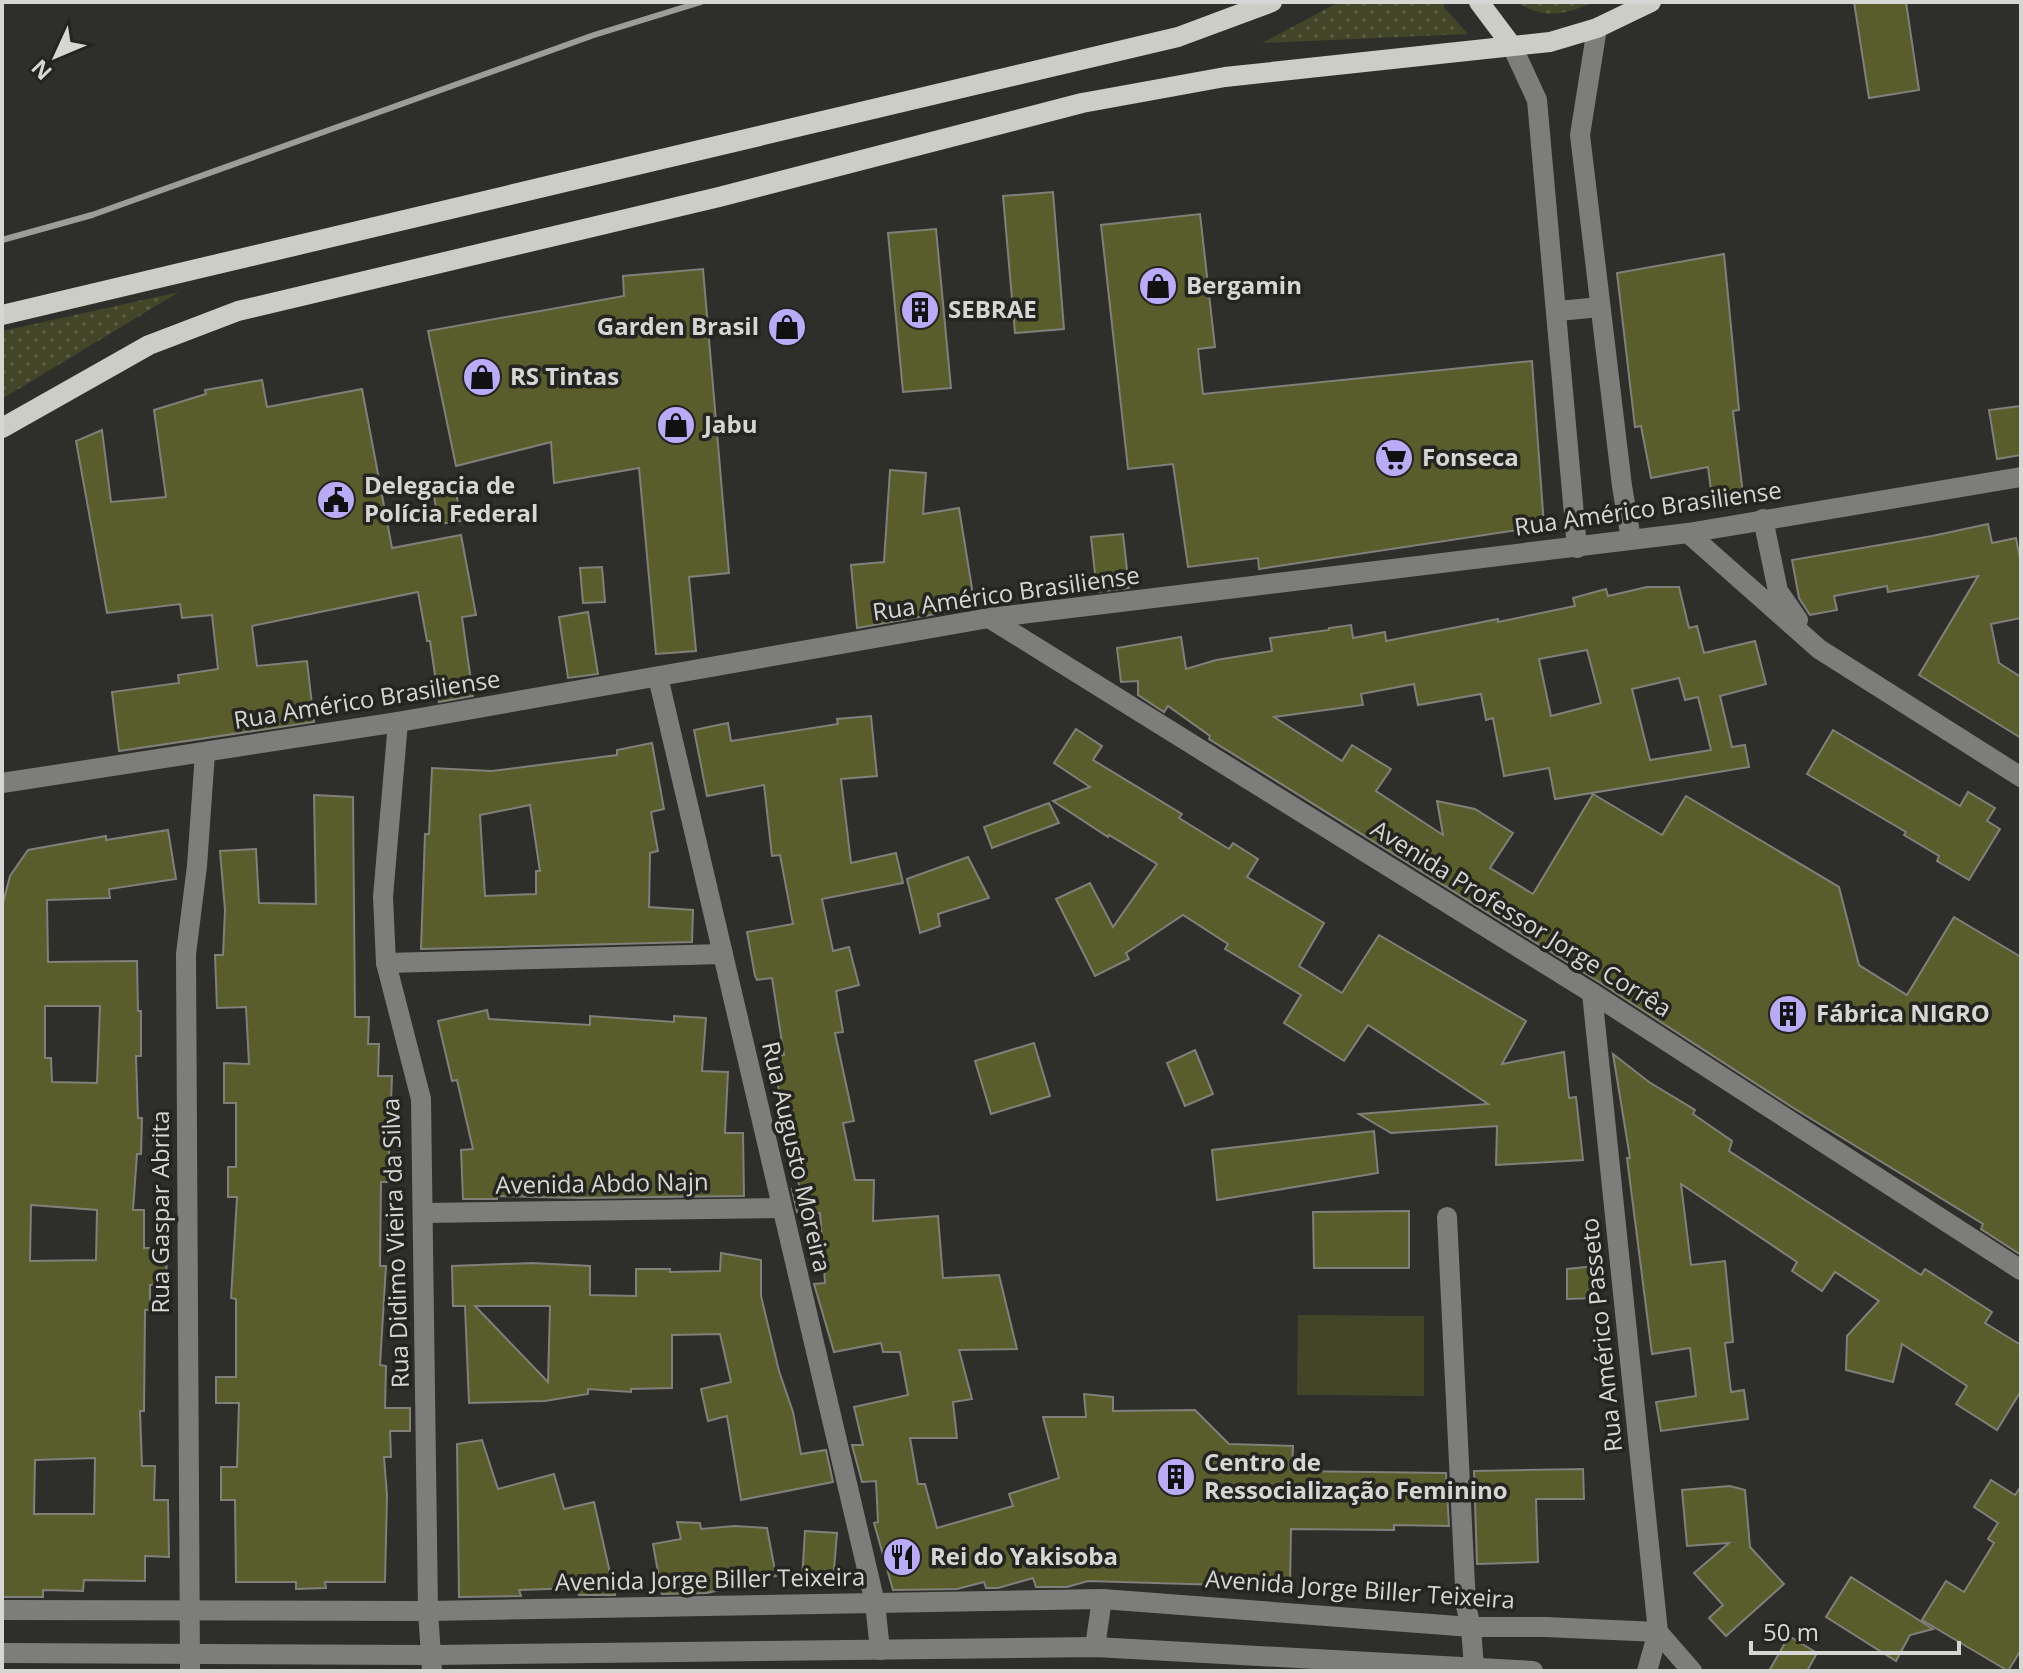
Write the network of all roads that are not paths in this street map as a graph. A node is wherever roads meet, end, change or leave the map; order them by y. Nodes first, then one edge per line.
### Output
1 (1272, 2) edge
2 (1479, 2) edge
3 (1651, 2) edge
4 (1597, 28) junction
5 (1512, 46) junction
6 (1600, 307) junction
7 (1558, 311) junction
8 (2, 315) edge
9 (2, 428) edge
10 (2021, 477) edge
11 (1763, 519) junction
12 (1688, 533) junction
13 (1631, 539) junction
14 (1577, 548) junction
15 (989, 618) junction
16 (1819, 649) junction
17 (658, 677) junction
18 (398, 722) junction
19 (205, 753) junction
20 (2021, 777) edge
21 (2, 783) edge
22 (723, 954) junction
23 (386, 963) junction
24 (1592, 993) junction
25 (780, 1208) junction
26 (424, 1213) junction
27 (1447, 1217) dead end
28 (2021, 1270) edge
29 (1102, 1599) junction
30 (875, 1603) junction
31 (2, 1610) edge
32 (189, 1611) junction
33 (428, 1611) junction
34 (1471, 1627) junction
35 (1658, 1632) junction
36 (1095, 1647) junction
37 (880, 1650) junction
38 (2, 1653) edge
39 (190, 1662) edge
40 (432, 1663) edge
41 (1474, 1668) junction
42 (1533, 1671) edge
43 (1647, 1671) edge
44 (1692, 1671) edge

1 - 8 main road
2 - 5 main road
3 - 4 main road
4 - 5 main road
4 - 6 street
5 - 7 street
5 - 9 main road
6 - 7 street
6 - 13 street
7 - 14 street
10 - 11 street, Rua Américo Brasiliense
11 - 12 street, Rua Américo Brasiliense
11 - 16 street
12 - 13 street, Rua Américo Brasiliense
12 - 16 street
13 - 14 street, Rua Américo Brasiliense
14 - 15 street, Rua Américo Brasiliense
15 - 17 street, Rua Américo Brasiliense
15 - 24 street, Avenida Professor Jorge Corrêa
16 - 20 street
17 - 18 street, Rua Américo Brasiliense
17 - 22 street, Rua Augusto Moreira
18 - 19 street, Rua Américo Brasiliense
18 - 23 street, Rua Didimo Vieira da Silva
19 - 21 street, Rua Américo Brasiliense
19 - 32 street, Rua Gaspar Abrita
22 - 23 street
22 - 25 street, Rua Augusto Moreira
23 - 26 street, Rua Didimo Vieira da Silva
24 - 28 street, Avenida Professor Jorge Corrêa
24 - 35 street, Rua Américo Passeto
25 - 26 street, Avenida Abdo Najn
25 - 30 street, Rua Augusto Moreira
26 - 33 street, Rua Didimo Vieira da Silva
27 - 34 street
29 - 30 street, Avenida Jorge Biller Teixeira
29 - 34 street, Avenida Jorge Biller Teixeira
29 - 36 street
30 - 33 street, Avenida Jorge Biller Teixeira
30 - 37 street, Rua Augusto Moreira
31 - 32 street, Avenida Jorge Biller Teixeira
32 - 33 street, Avenida Jorge Biller Teixeira
32 - 39 street, Rua Gaspar Abrita
33 - 40 street, Rua Didimo Vieira da Silva
34 - 35 street, Avenida Jorge Biller Teixeira
34 - 41 street
35 - 43 street, Rua Américo Passeto
35 - 44 street
36 - 37 street
36 - 41 street
37 - 40 street
38 - 39 street
39 - 40 street
41 - 42 street

